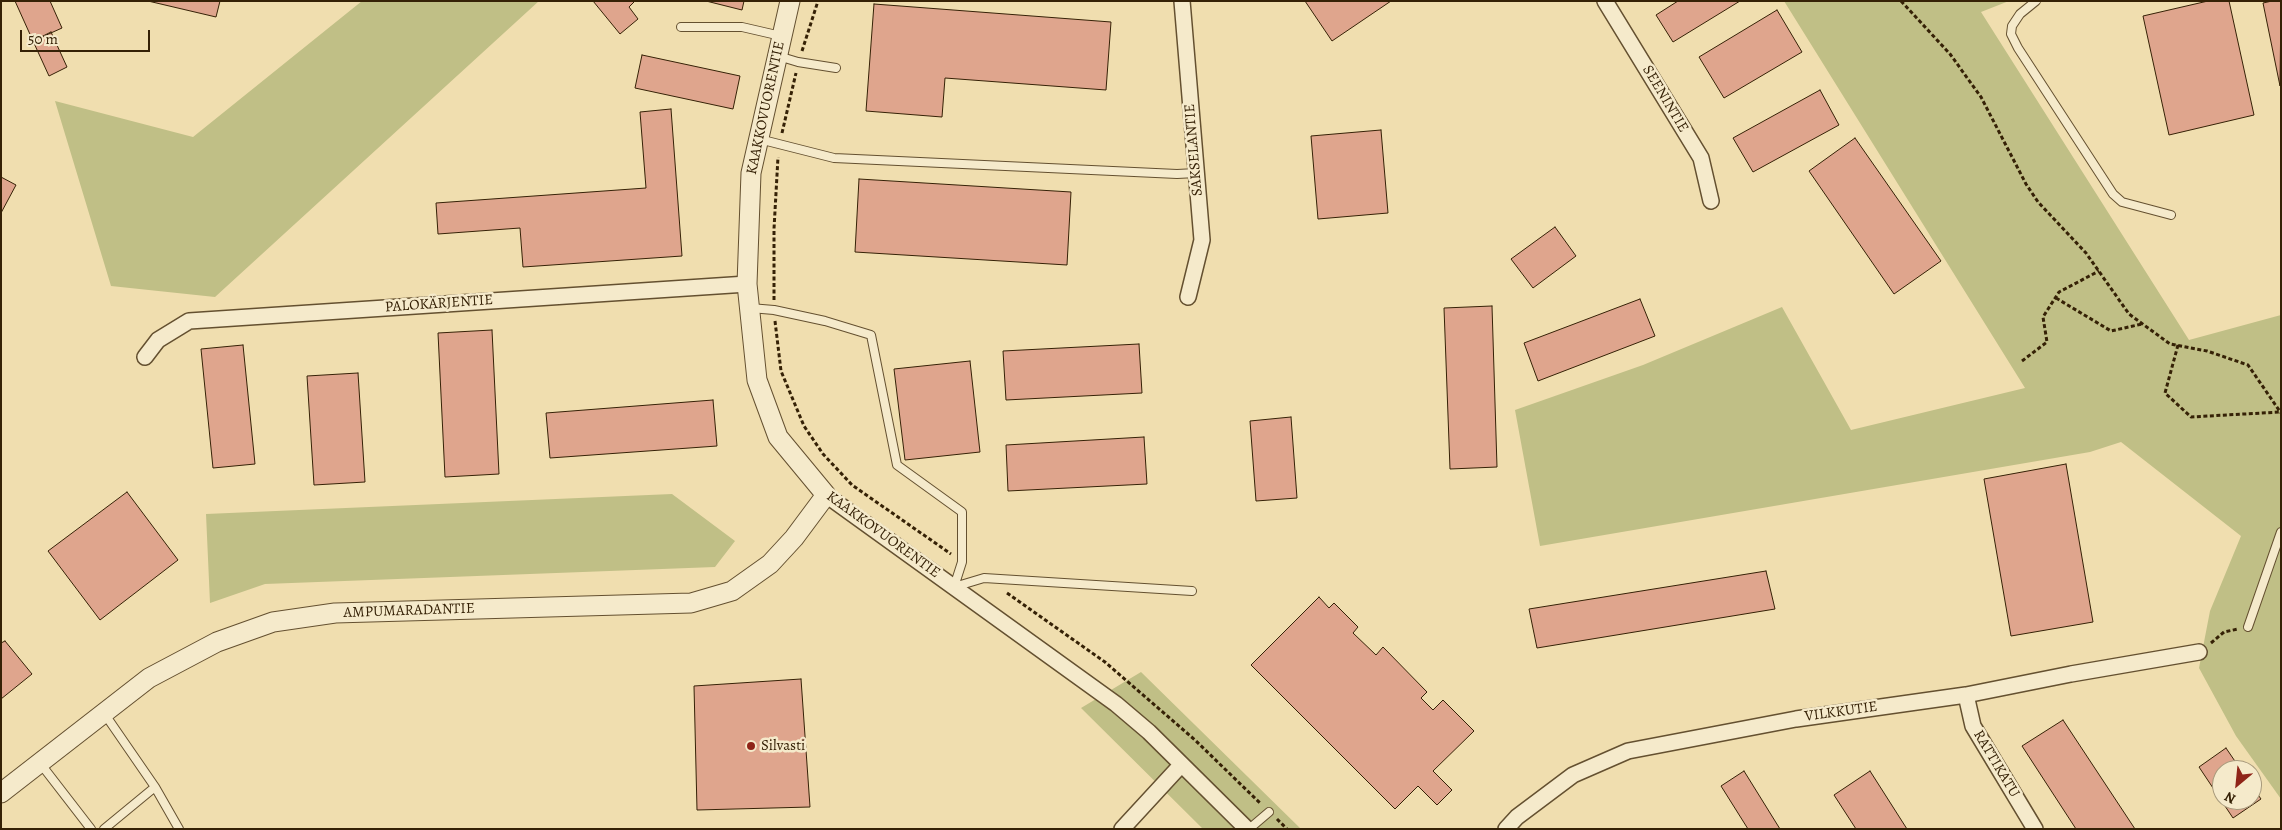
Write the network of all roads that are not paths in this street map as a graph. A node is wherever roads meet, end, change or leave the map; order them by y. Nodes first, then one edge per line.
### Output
1 (790, 1) edge
2 (1182, 1) edge
3 (1605, 1) edge
4 (2036, 1) edge
5 (681, 27) dead end
6 (781, 36) junction
7 (776, 55) junction
8 (836, 68) dead end
9 (758, 139) junction
10 (1196, 173) junction
11 (1711, 202) dead end
12 (2171, 215) dead end
13 (747, 284) junction
14 (1188, 297) dead end
15 (750, 308) junction
16 (145, 357) dead end
17 (826, 495) junction
18 (2281, 532) edge
19 (954, 587) junction
20 (1192, 591) dead end
21 (2248, 627) road end
22 (2199, 652) road end
23 (1966, 695) junction
24 (104, 713) junction
25 (40, 763) junction
26 (1182, 765) junction
27 (155, 787) junction
28 (1, 793) edge
29 (1269, 812) road end
30 (91, 829) edge
31 (104, 829) edge
32 (179, 829) edge
33 (1122, 829) edge
34 (1248, 829) edge
35 (1506, 829) edge
36 (2035, 829) edge

1 - 6 street, KAAKKOVUORENTIE
2 - 10 street, SAKSELANTIE
3 - 11 street, SEENINTIE
4 - 12 lane
5 - 6 lane
6 - 7 street, KAAKKOVUORENTIE
7 - 8 lane
7 - 9 street, KAAKKOVUORENTIE
9 - 10 lane
9 - 13 street, KAAKKOVUORENTIE
10 - 14 street, SAKSELANTIE
13 - 15 street, KAAKKOVUORENTIE
13 - 16 street, PALOKÄRJENTIE
15 - 17 street, KAAKKOVUORENTIE
15 - 19 lane
17 - 19 street, KAAKKOVUORENTIE
17 - 24 street, AMPUMARADANTIE
18 - 21 lane
19 - 20 lane
19 - 26 street, KAAKKOVUORENTIE
22 - 23 street, VILKKUTIE
23 - 35 street, VILKKUTIE
23 - 36 street, RATTIKATU
24 - 25 street, AMPUMARADANTIE
24 - 27 lane
25 - 28 street, AMPUMARADANTIE
25 - 30 lane
26 - 33 street
26 - 34 street, KAAKKOVUORENTIE
27 - 31 lane
27 - 32 lane
29 - 34 lane

